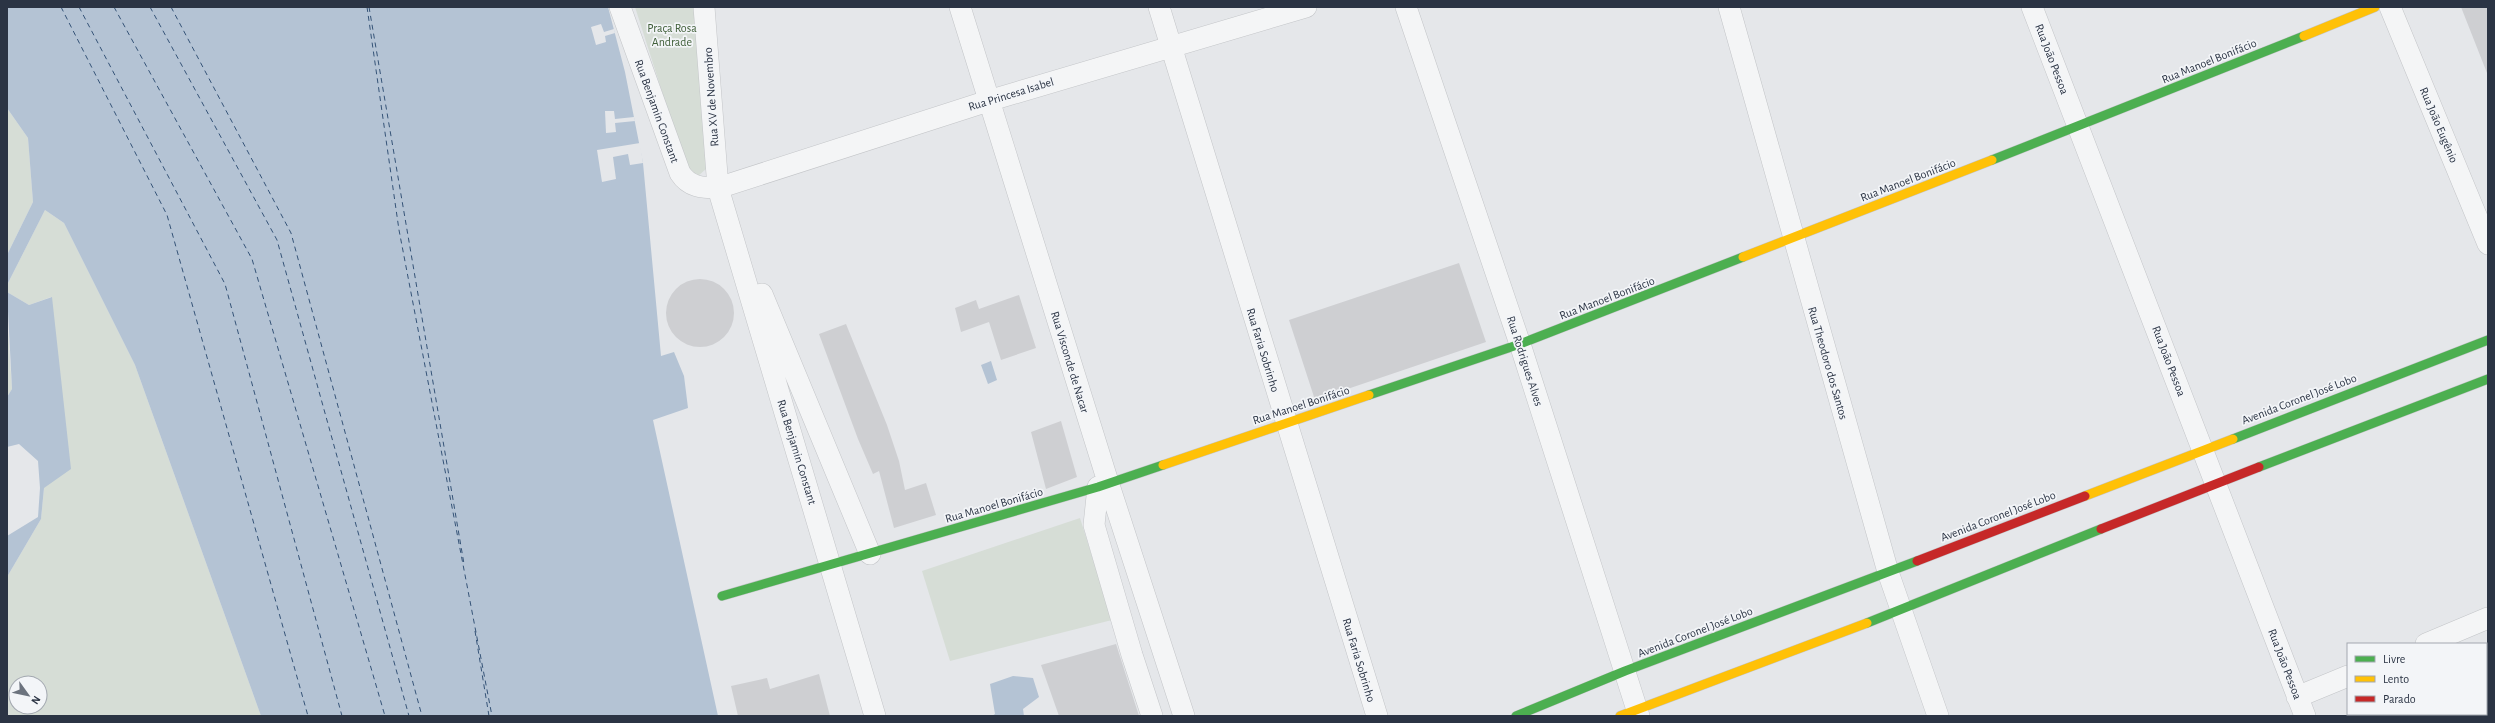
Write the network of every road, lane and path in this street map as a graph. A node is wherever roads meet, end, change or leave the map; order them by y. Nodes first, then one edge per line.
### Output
1 (620, 7) edge
2 (704, 7) edge
3 (960, 7) edge
4 (1159, 7) edge
5 (1306, 7) edge
6 (1406, 7) edge
7 (1728, 7) edge
8 (2032, 7) edge
9 (2375, 7) edge
10 (2390, 7) edge
11 (1170, 46) junction
12 (988, 101) junction
13 (2077, 127) junction
14 (718, 188) junction
15 (1792, 238) junction
16 (2488, 244) edge
17 (2488, 340) edge
18 (1520, 344) junction
19 (2488, 379) edge
20 (1285, 423) junction
21 (2203, 449) junction
22 (2216, 483) junction
23 (1103, 484) junction
24 (870, 554) junction
25 (830, 565) junction
26 (1888, 572) junction
27 (722, 596) dead end
28 (1900, 611) junction
29 (2488, 618) edge
30 (2428, 643) edge
31 (1625, 671) junction
32 (2347, 677) edge
33 (2301, 707) edge
34 (1632, 714) edge
35 (875, 716) edge
36 (1152, 716) edge
37 (1184, 716) edge
38 (1377, 716) edge
39 (1516, 716) edge
40 (1938, 716) edge

1 - 14 street, Rua Benjamin Constant
2 - 14 street, Rua XV de Novembro
3 - 12 street, Rua Visconde de Nacar
4 - 11 street, Rua Faria Sobrinho
5 - 11 street, Rua Princesa Isabel
6 - 18 street, Rua Rodrigues Alves
7 - 15 street, Rua Theodoro dos Santos
8 - 13 street, Rua João Pessoa
9 - 13 street, Rua Manoel Bonifácio
10 - 16 street, Rua João Eugênio
11 - 12 street, Rua Princesa Isabel
11 - 20 street, Rua Faria Sobrinho
12 - 14 street, Rua Princesa Isabel
12 - 23 street, Rua Visconde de Nacar
13 - 15 street, Rua Manoel Bonifácio
13 - 21 street, Rua João Pessoa
14 - 24 street, Rua Benjamin Constant
14 - 25 street, Rua Benjamin Constant
15 - 18 street, Rua Manoel Bonifácio
15 - 26 street, Rua Theodoro dos Santos
17 - 21 street, Avenida Coronel José Lobo
18 - 20 street, Rua Manoel Bonifácio
18 - 31 street, Rua Rodrigues Alves
19 - 22 street
20 - 23 street, Rua Manoel Bonifácio
20 - 38 street, Rua Faria Sobrinho
21 - 22 street, Rua João Pessoa
21 - 26 street, Avenida Coronel José Lobo
22 - 28 street
22 - 33 street, Rua João Pessoa
23 - 24 street, Rua Manoel Bonifácio
23 - 36 street
23 - 37 street, Rua Visconde de Nacar
24 - 25 street, Rua Manoel Bonifácio
25 - 27 street, Rua Manoel Bonifácio
25 - 35 street, Rua Benjamin Constant
26 - 28 street, Rua Theodoro dos Santos
26 - 31 street, Avenida Coronel José Lobo
28 - 34 street
28 - 40 street, Rua Theodoro dos Santos
29 - 30 street
31 - 34 street, Rua Rodrigues Alves
31 - 39 street, Avenida Coronel José Lobo
32 - 33 street

